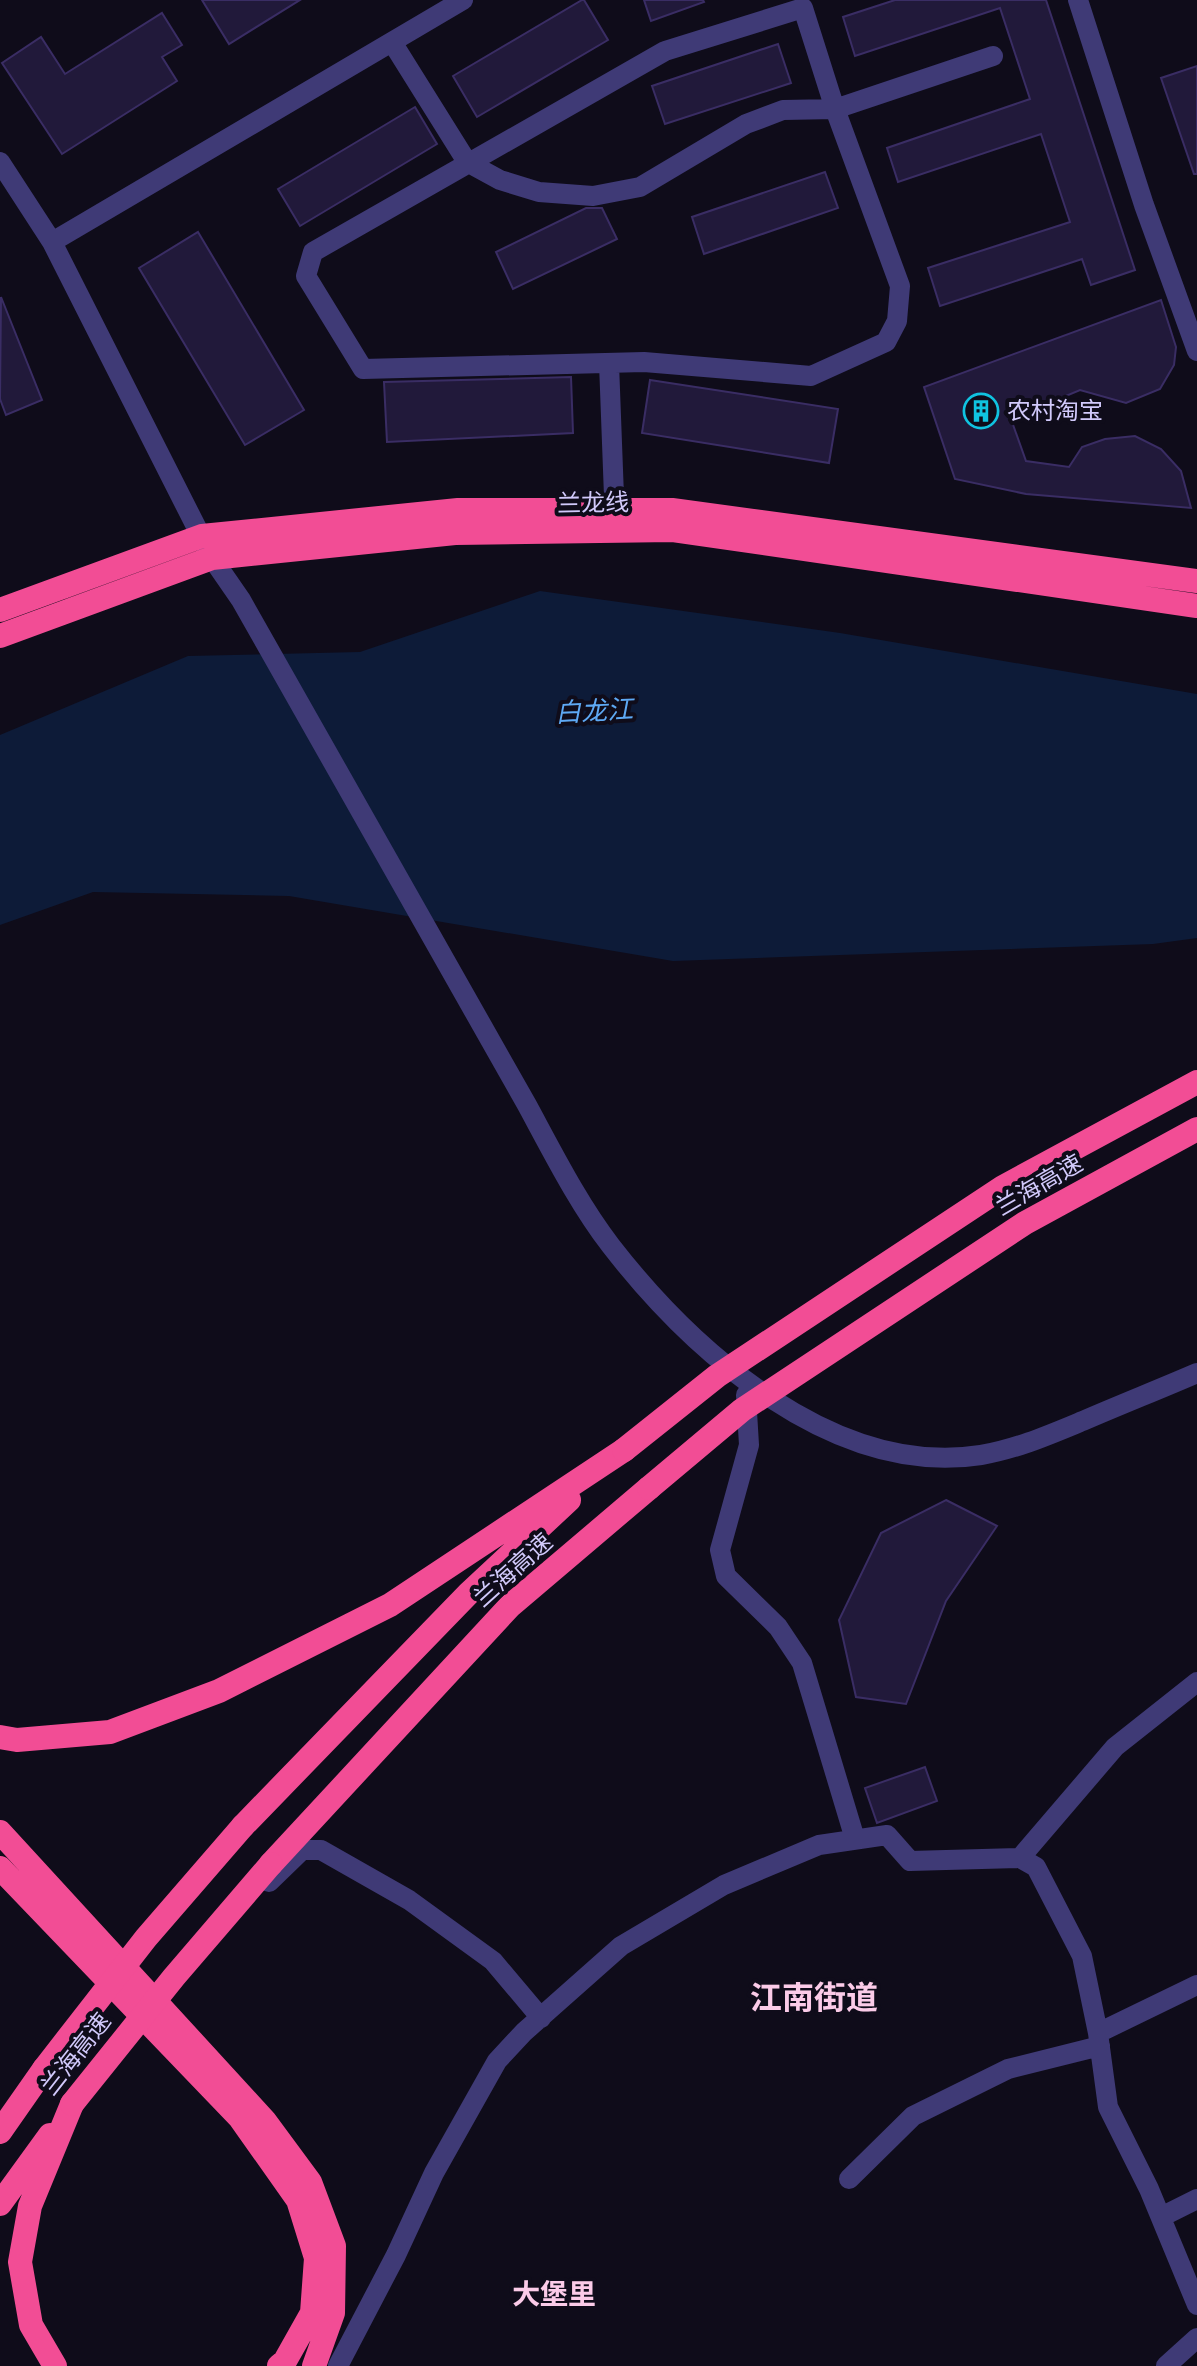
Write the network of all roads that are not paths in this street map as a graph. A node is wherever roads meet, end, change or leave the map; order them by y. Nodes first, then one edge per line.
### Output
1 (463, 0) edge
2 (1078, 0) edge
3 (392, 42) junction
4 (993, 56) dead end
5 (835, 109) junction
6 (0, 162) edge
7 (467, 162) junction
8 (52, 242) junction
9 (1197, 351) edge
10 (609, 363) junction
11 (615, 520) junction
12 (207, 547) junction
13 (1197, 581) edge
14 (1197, 606) edge
15 (0, 610) edge
16 (0, 636) edge
17 (1197, 1082) edge
18 (1197, 1129) edge
19 (1197, 1373) edge
20 (747, 1383) junction
21 (624, 1450) junction
22 (1197, 1682) edge
23 (0, 1737) edge
24 (0, 1832) edge
25 (855, 1839) junction
26 (1020, 1858) junction
27 (0, 1868) edge
28 (246, 1904) dead end
29 (1197, 1985) edge
30 (541, 2018) junction
31 (1099, 2039) junction
32 (72, 2104) junction
33 (0, 2132) edge
34 (849, 2179) dead end
35 (1197, 2199) edge
36 (0, 2204) edge
37 (1161, 2217) junction
38 (1197, 2305) edge
39 (1197, 2338) edge
40 (55, 2366) edge
41 (279, 2366) edge
42 (314, 2366) edge
43 (338, 2366) edge
44 (1166, 2366) edge

1 - 3 street
2 - 9 street
3 - 7 street
3 - 8 street
4 - 5 street
5 - 7 street
5 - 7 street
5 - 10 street
6 - 8 street
7 - 10 street
8 - 12 street
10 - 11 street
11 - 12 highway, 兰龙线
11 - 13 highway, 兰龙线
11 - 14 highway, 兰龙线
12 - 15 highway, 兰龙线
12 - 16 highway, 兰龙线
12 - 20 street
17 - 21 highway, 兰海高速, bridge
18 - 32 highway, 兰海高速, bridge
19 - 20 street
20 - 25 street
21 - 23 highway
21 - 33 highway, 兰海高速, bridge
22 - 26 street
24 - 42 highway
25 - 26 street
25 - 30 street
26 - 31 street
27 - 41 highway
28 - 30 street
29 - 31 street
30 - 43 street
31 - 34 street
31 - 37 street
32 - 36 highway, 兰海高速
32 - 40 highway
35 - 37 street
37 - 38 street
39 - 44 street

